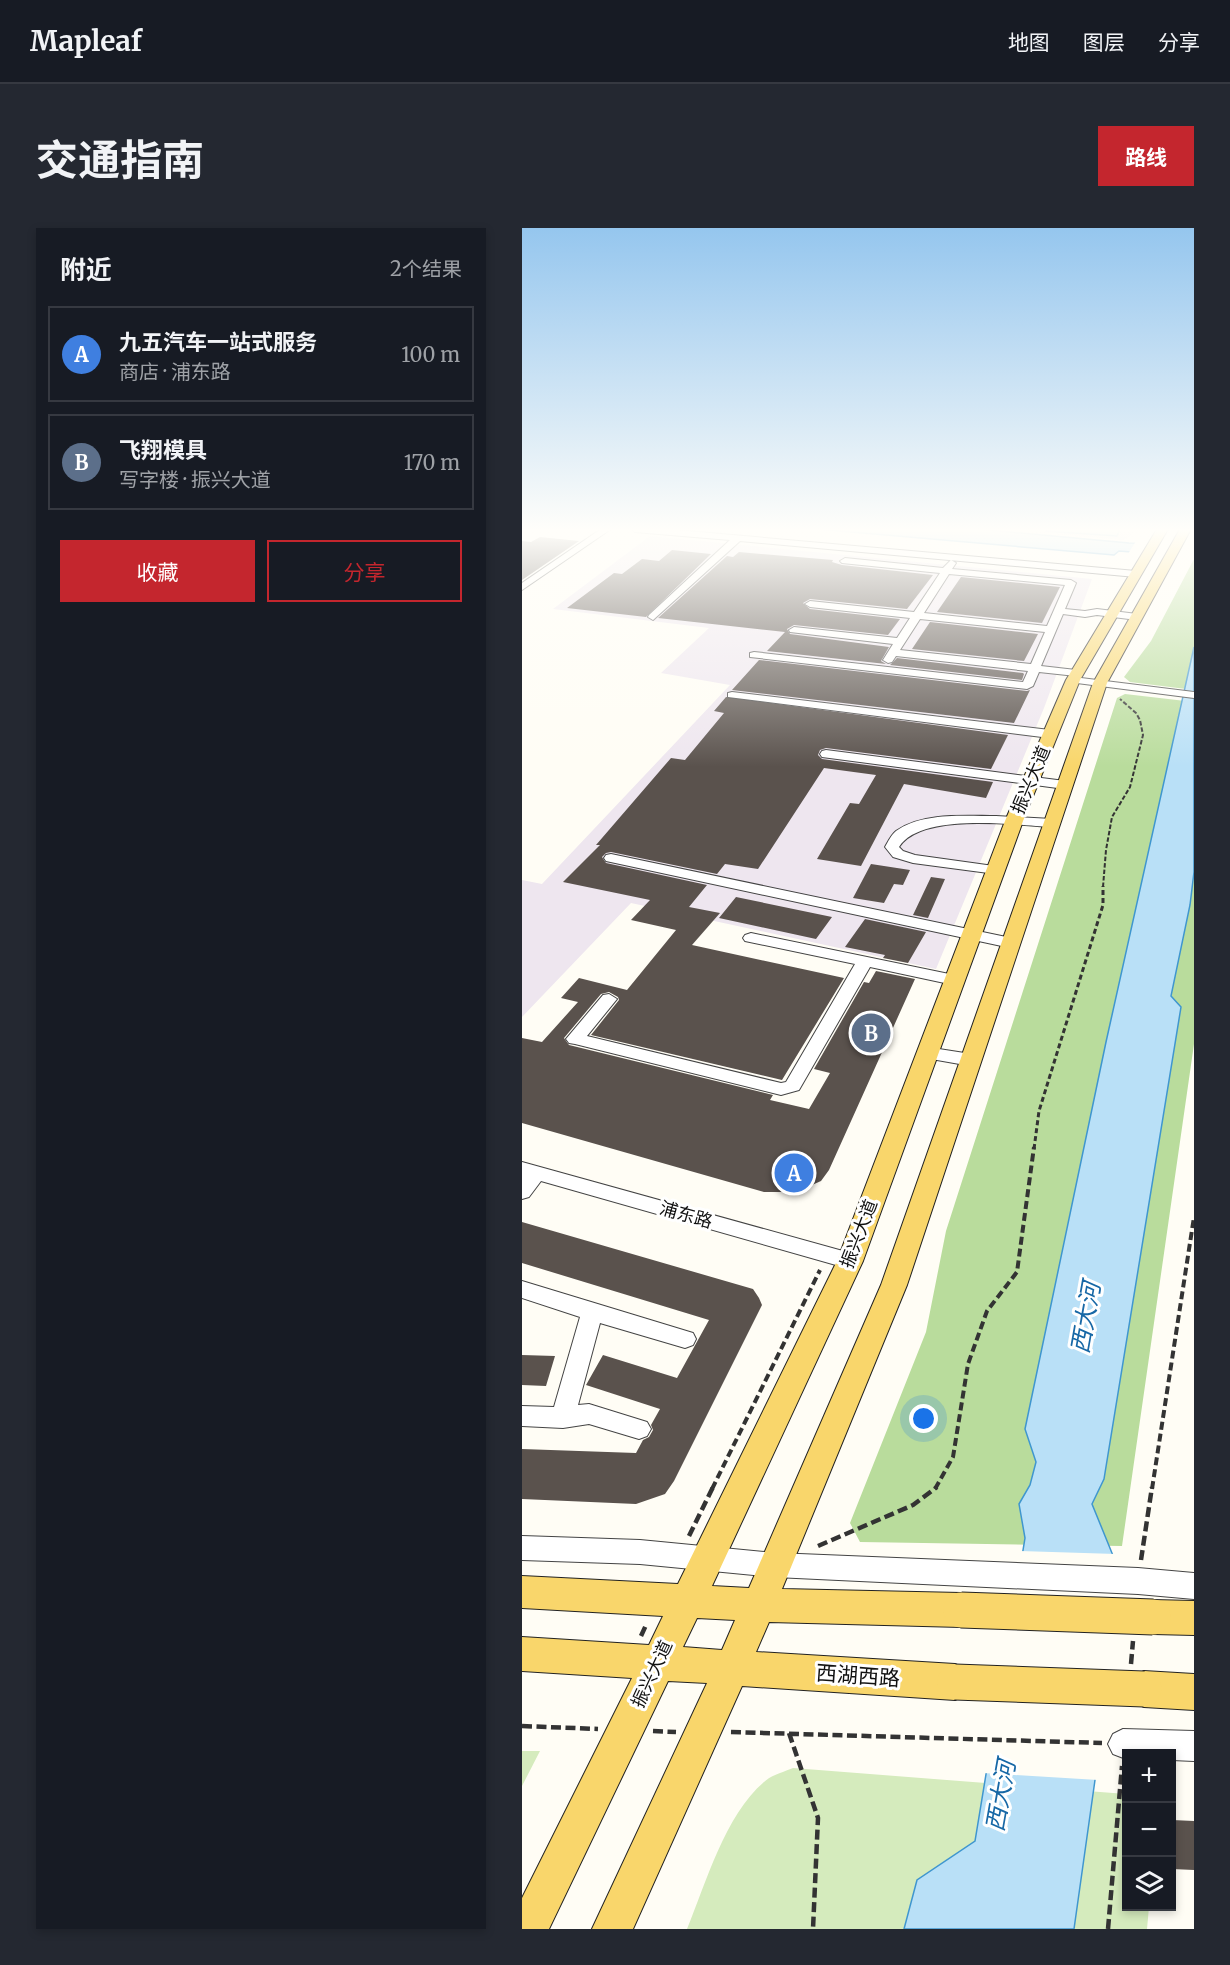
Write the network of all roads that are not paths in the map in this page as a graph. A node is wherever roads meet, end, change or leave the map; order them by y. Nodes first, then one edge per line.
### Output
1 (662, 608) edge
2 (849, 608) edge
3 (922, 608) edge
4 (1061, 608) edge
5 (1063, 608) edge
6 (1109, 608) edge
7 (1139, 608) edge
8 (1105, 613) junction
9 (917, 616) junction
10 (653, 617) dead end
11 (1137, 617) junction
12 (794, 630) dead end
13 (1052, 630) junction
14 (900, 642) junction
15 (894, 652) junction
16 (754, 655) dead end
17 (882, 669) junction
18 (1035, 669) junction
19 (1083, 679) junction
20 (732, 695) dead end
21 (1194, 695) edge
22 (1050, 734) junction
23 (825, 754) dead end
24 (1031, 780) junction
25 (1065, 785) junction
26 (1014, 821) junction
27 (1052, 823) junction
28 (611, 858) dead end
29 (996, 870) junction
30 (972, 935) junction
31 (751, 938) dead end
32 (1011, 943) junction
33 (865, 962) junction
34 (954, 980) junction
35 (609, 999) dead end
36 (926, 1053) junction
37 (971, 1060) junction
38 (529, 1171) edge
39 (522, 1192) edge
40 (850, 1261) junction
41 (522, 1289) edge
42 (592, 1312) junction
43 (685, 1339) dead end
44 (522, 1416) edge
45 (563, 1418) junction
46 (639, 1429) dead end
47 (522, 1548) edge
48 (707, 1558) junction
49 (775, 1565) junction
50 (1194, 1587) edge
51 (522, 1592) edge
52 (686, 1600) junction
53 (758, 1605) junction
54 (1194, 1618) edge
55 (522, 1653) edge
56 (659, 1661) junction
57 (732, 1668) junction
58 (1194, 1692) edge
59 (1117, 1744) road end
60 (1194, 1746) edge
61 (528, 1929) edge
62 (612, 1929) edge

1 - 10 street
2 - 9 street
3 - 9 street
4 - 13 street
5 - 8 street
6 - 8 main road, 振兴大道
7 - 11 main road, 振兴大道
8 - 11 street
8 - 19 main road, 振兴大道
9 - 13 street
9 - 14 street
11 - 19 main road, 振兴大道
12 - 14 street
13 - 18 street
14 - 15 street
15 - 17 street
15 - 18 street
16 - 17 street
17 - 18 street
18 - 19 street
19 - 21 street
19 - 22 main road, 振兴大道
19 - 25 main road, 振兴大道
20 - 22 street
22 - 24 main road, 振兴大道
23 - 24 street
24 - 25 street
24 - 26 main road, 振兴大道
25 - 27 main road, 振兴大道
26 - 27 street
26 - 29 main road, 振兴大道
26 - 29 street
27 - 32 main road, 振兴大道
28 - 30 street
29 - 30 main road, 振兴大道
30 - 32 street
30 - 34 main road, 振兴大道
31 - 33 street
32 - 37 main road, 振兴大道
33 - 34 street
33 - 35 street
34 - 36 main road, 振兴大道
36 - 37 street
36 - 40 main road, 振兴大道
37 - 49 main road, 振兴大道
38 - 39 street
38 - 40 street, 浦东路
40 - 48 main road, 振兴大道
41 - 42 street
42 - 43 street
42 - 45 street
44 - 45 street
45 - 46 street
47 - 48 street
48 - 49 street
48 - 52 main road, 振兴大道
49 - 50 street
49 - 53 main road, 振兴大道
51 - 52 main road
52 - 53 main road
52 - 56 main road, 振兴大道
53 - 54 main road, bridge
53 - 57 main road, 振兴大道
55 - 56 main road, 西湖西路
56 - 57 main road, 西湖西路
56 - 61 main road, 振兴大道
57 - 58 main road, 西湖西路, bridge
57 - 62 main road, 振兴大道
59 - 60 street

